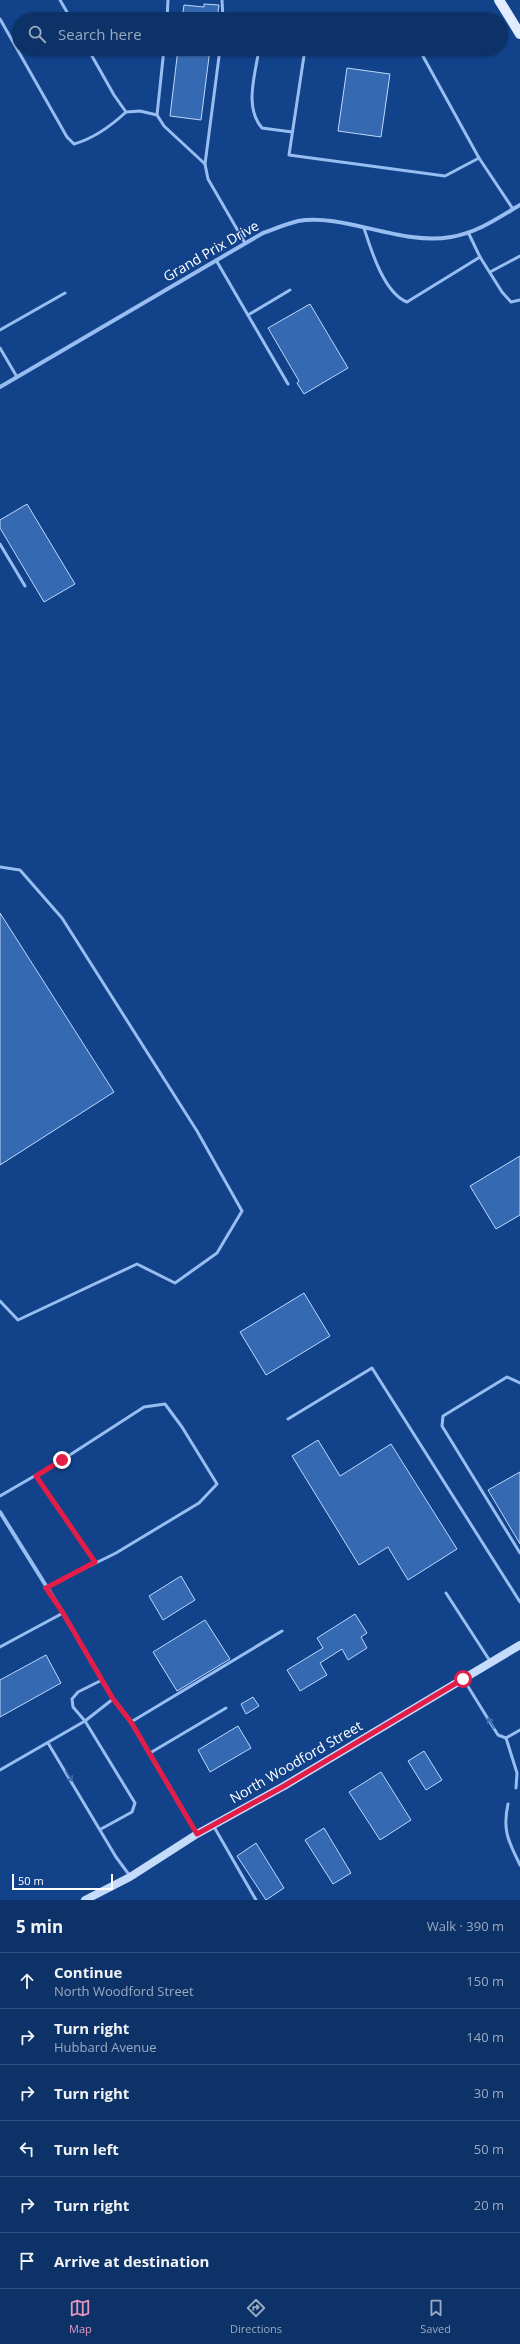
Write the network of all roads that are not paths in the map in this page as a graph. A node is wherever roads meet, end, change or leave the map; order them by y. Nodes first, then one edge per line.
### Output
1 (60, 0) edge
2 (168, 0) edge
3 (222, 0) edge
4 (499, 0) edge
5 (67, 12) edge
6 (167, 12) edge
7 (223, 12) edge
8 (506, 12) edge
9 (508, 15) edge
10 (0, 19) edge
11 (520, 34) edge
12 (12, 40) edge
13 (21, 56) edge
14 (92, 56) edge
15 (163, 56) edge
16 (219, 56) edge
17 (258, 56) edge
18 (304, 56) edge
19 (423, 56) edge
20 (126, 112) junction
21 (158, 115) junction
22 (292, 132) junction
23 (479, 158) junction
24 (205, 164) junction
25 (520, 205) edge
26 (513, 209) junction
27 (364, 228) junction
28 (468, 232) junction
29 (245, 243) junction
30 (520, 256) edge
31 (480, 257) junction
32 (216, 260) junction
33 (490, 272) junction
34 (290, 290) dead end
35 (65, 293) dead end
36 (520, 300) edge
37 (248, 315) junction
38 (0, 330) edge
39 (0, 348) edge
40 (17, 377) junction
41 (288, 384) dead end
42 (0, 387) edge
43 (0, 544) edge
44 (25, 586) dead end
45 (0, 867) edge
46 (0, 1301) edge
47 (520, 1383) edge
48 (288, 1420) dead end
49 (36, 1476) junction
50 (0, 1496) edge
51 (0, 1512) edge
52 (520, 1553) edge
53 (95, 1562) junction
54 (46, 1588) junction
55 (446, 1593) dead end
56 (520, 1602) edge
57 (63, 1613) junction
58 (282, 1631) dead end
59 (520, 1645) edge
60 (0, 1647) edge
61 (491, 1663) junction
62 (463, 1679) junction
63 (102, 1680) junction
64 (113, 1699) junction
65 (226, 1708) dead end
66 (85, 1720) junction
67 (131, 1722) junction
68 (520, 1730) edge
69 (506, 1738) junction
70 (48, 1743) junction
71 (150, 1753) junction
72 (0, 1770) edge
73 (516, 1788) dead end
74 (508, 1804) dead end
75 (213, 1825) junction
76 (101, 1829) junction
77 (197, 1834) junction
78 (520, 1865) edge
79 (130, 1877) junction
80 (85, 1900) edge
81 (256, 1900) edge

1 - 5 lane
2 - 6 lane
3 - 7 lane
4 - 8 main road
9 - 11 main road
10 - 12 lane
13 - 20 lane
14 - 20 lane
15 - 21 lane
16 - 24 lane
17 - 22 lane
18 - 22 lane
19 - 23 lane
20 - 21 lane
21 - 24 lane
22 - 23 lane
23 - 26 lane
24 - 29 lane
25 - 26 street, Grand Prix Drive
26 - 28 street, Grand Prix Drive
27 - 28 street, Grand Prix Drive
27 - 29 street, Grand Prix Drive
27 - 31 lane
28 - 31 lane
29 - 32 street, Grand Prix Drive
30 - 33 lane
31 - 33 lane
32 - 37 lane
32 - 40 street, Grand Prix Drive
33 - 36 lane
34 - 37 lane
35 - 38 lane
37 - 41 lane
39 - 40 lane
40 - 42 street, Grand Prix Drive
43 - 44 lane
45 - 46 lane
47 - 52 lane
48 - 56 lane
49 - 50 lane
49 - 53 lane
49 - 53 lane
51 - 54 street
53 - 54 lane
54 - 57 street
55 - 61 lane
57 - 60 lane
57 - 63 street
58 - 67 lane
59 - 61 street, North Woodford Street
61 - 62 street, North Woodford Street
69 -> 62 lane
62 - 75 street, North Woodford Street
63 - 64 street
63 - 66 lane
64 - 66 lane
64 - 67 street
65 - 71 lane
66 - 70 lane
66 - 76 lane
67 - 71 street
68 - 69 lane
69 - 73 lane
70 - 72 lane
70 -> 76 lane
71 - 77 street
74 - 78 lane
75 - 77 street, North Woodford Street
75 - 81 lane
76 - 79 lane
77 - 79 street, North Woodford Street
79 - 80 street, North Woodford Street

